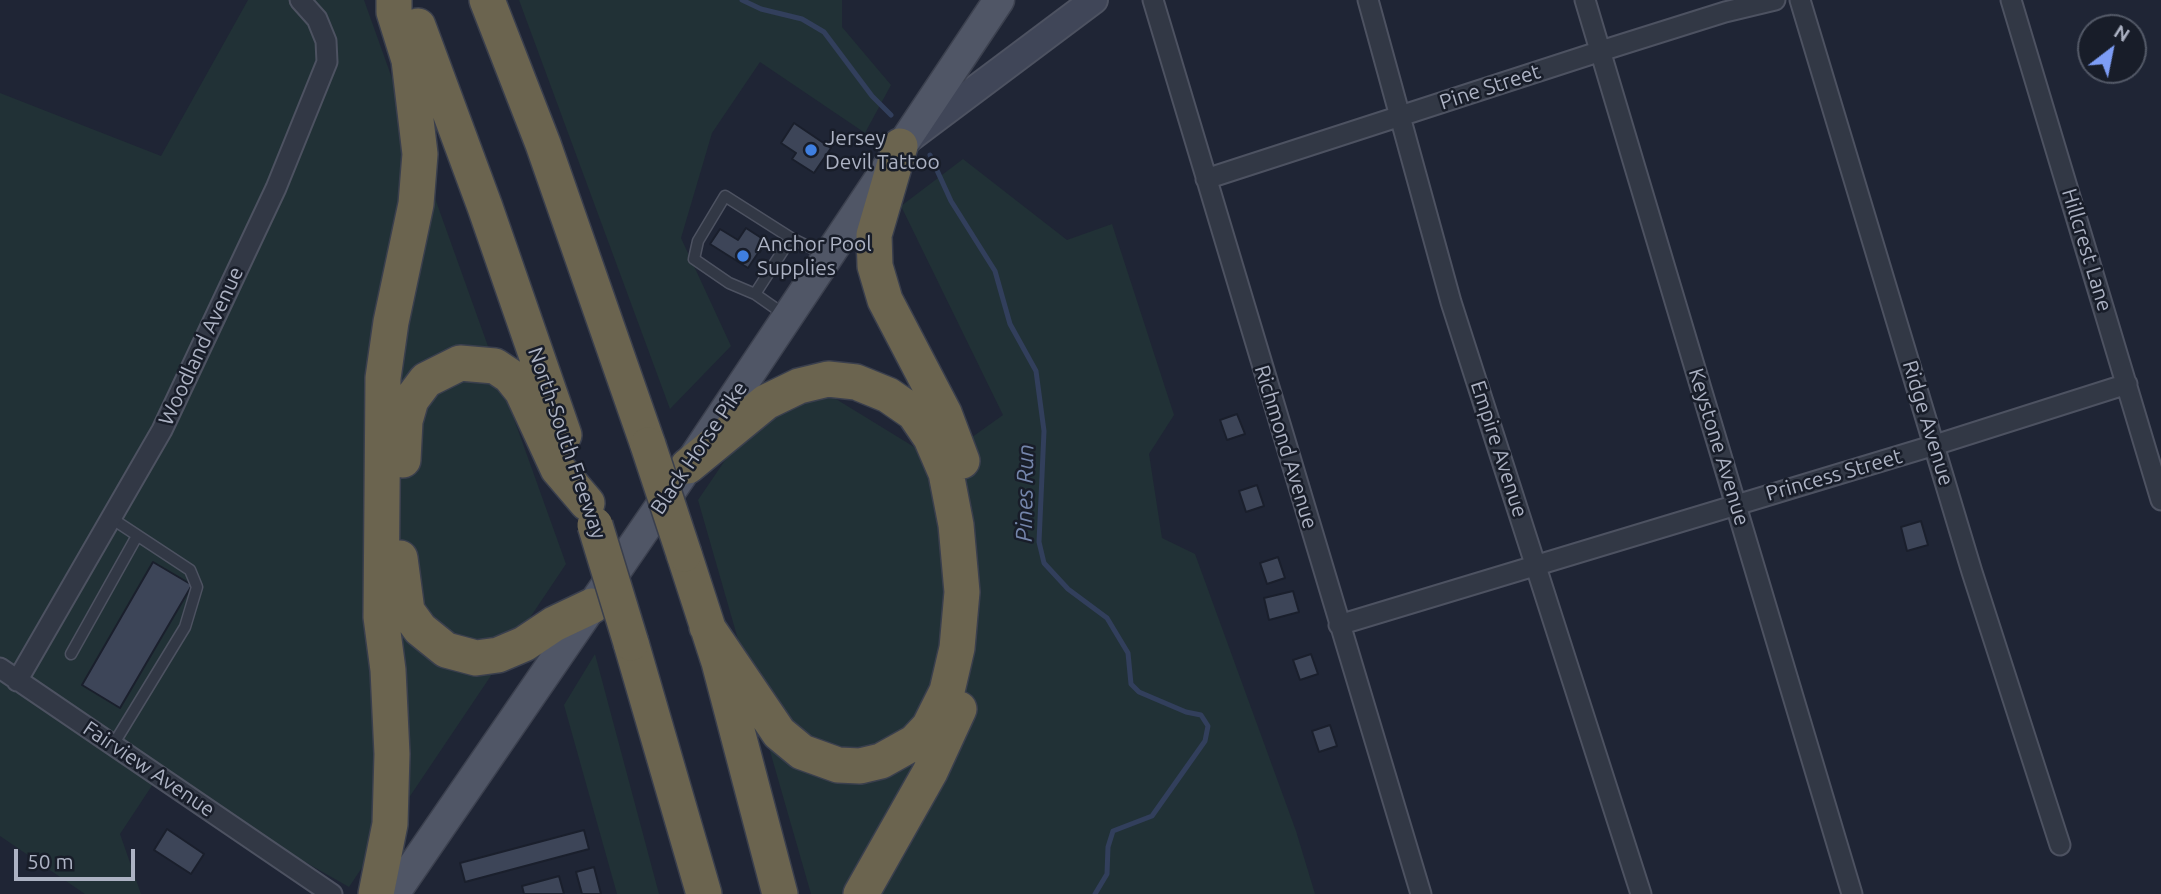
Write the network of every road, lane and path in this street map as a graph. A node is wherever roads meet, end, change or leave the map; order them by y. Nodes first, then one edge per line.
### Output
1 (300, 0) edge
2 (394, 0) edge
3 (408, 0) edge
4 (487, 0) edge
5 (999, 0) edge
6 (1094, 0) edge
7 (1153, 0) edge
8 (1368, 0) edge
9 (1585, 0) edge
10 (1775, 0) edge
11 (1800, 0) edge
12 (2011, 0) edge
13 (1601, 51) junction
14 (1400, 116) junction
15 (900, 146) junction
16 (1206, 179) junction
17 (791, 239) junction
18 (827, 256) junction
19 (755, 294) junction
20 (787, 316) junction
21 (2127, 384) junction
22 (1935, 445) junction
23 (688, 466) junction
24 (2161, 500) edge
25 (1736, 504) junction
26 (591, 514) junction
27 (111, 518) junction
28 (137, 536) junction
29 (1538, 566) junction
30 (592, 606) junction
31 (1339, 625) junction
32 (707, 626) junction
33 (71, 654) dead end
34 (0, 668) edge
35 (18, 681) junction
36 (113, 746) junction
37 (2060, 845) dead end
38 (327, 892) edge
39 (376, 894) edge
40 (394, 894) edge
41 (704, 894) edge
42 (780, 894) edge
43 (862, 894) edge
44 (1421, 894) edge
45 (1641, 894) edge
46 (1852, 894) edge

1 - 27 street, Woodland Avenue
2 - 39 highway
3 - 26 highway, North-South Freeway
4 - 32 highway, bridge
5 - 15 main road, Black Horse Pike
6 - 15 street
7 - 16 street, Richmond Avenue
8 - 14 street, Empire Avenue
9 - 13 street, Keystone Avenue
10 - 13 street, Pine Street
11 - 22 street, Ridge Avenue
12 - 21 street, Hillcrest Lane
13 - 14 street, Pine Street
13 - 25 street, Keystone Avenue
14 - 16 street, Pine Street
14 - 29 street, Empire Avenue
15 - 18 main road, Black Horse Pike
15 - 43 highway
16 - 31 street, Richmond Avenue
17 - 18 lane
17 - 19 lane
17 - 19 lane
18 - 20 main road, Black Horse Pike
19 - 20 lane
20 - 23 main road, Black Horse Pike
21 - 22 street, Princess Street
21 - 24 street, Hillcrest Lane
22 - 25 street, Princess Street
22 - 37 street, Ridge Avenue
23 - 30 main road, Black Horse Pike
23 - 32 highway
25 - 29 street, Princess Street
25 - 46 street, Keystone Avenue
26 - 30 highway
26 - 41 highway, North-South Freeway, bridge
27 - 28 lane
27 - 35 street, Woodland Avenue
28 - 33 lane
28 - 36 lane
29 - 31 street, Princess Street
29 - 45 street, Empire Avenue
30 - 40 main road, Black Horse Pike
31 - 44 street, Richmond Avenue
32 - 42 highway
34 - 35 street, Fairview Avenue
35 - 36 street, Fairview Avenue
36 - 38 street, Fairview Avenue

